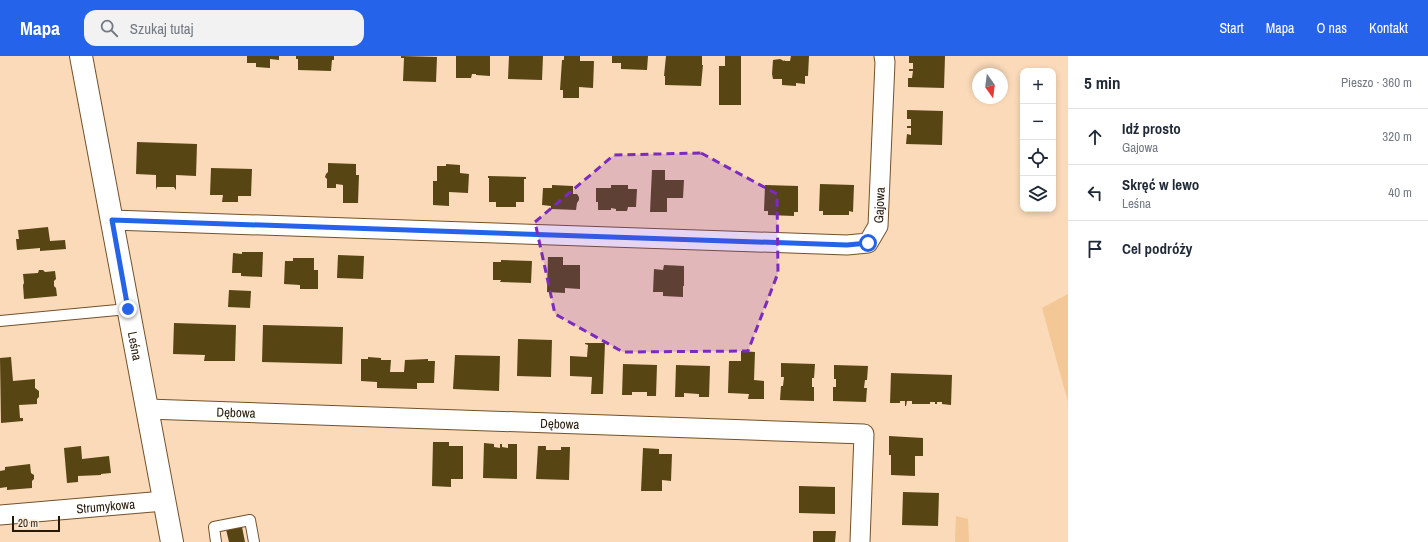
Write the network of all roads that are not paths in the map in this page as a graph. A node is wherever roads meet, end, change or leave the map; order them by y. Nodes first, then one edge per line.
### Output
1 (81, 56) edge
2 (884, 56) edge
3 (112, 220) junction
4 (128, 309) junction
5 (0, 321) edge
6 (147, 409) junction
7 (164, 501) junction
8 (0, 515) edge
9 (172, 542) edge
10 (216, 542) edge
11 (254, 542) edge
12 (860, 542) edge

1 - 3 street, Leśna
2 - 3 street, Gajowa
3 - 4 street, Leśna
4 - 5 lane
4 - 6 street, Leśna
6 - 7 street, Leśna
6 - 12 street, Dębowa
7 - 8 street, Strumykowa
7 - 9 street, Leśna
10 - 11 lane

